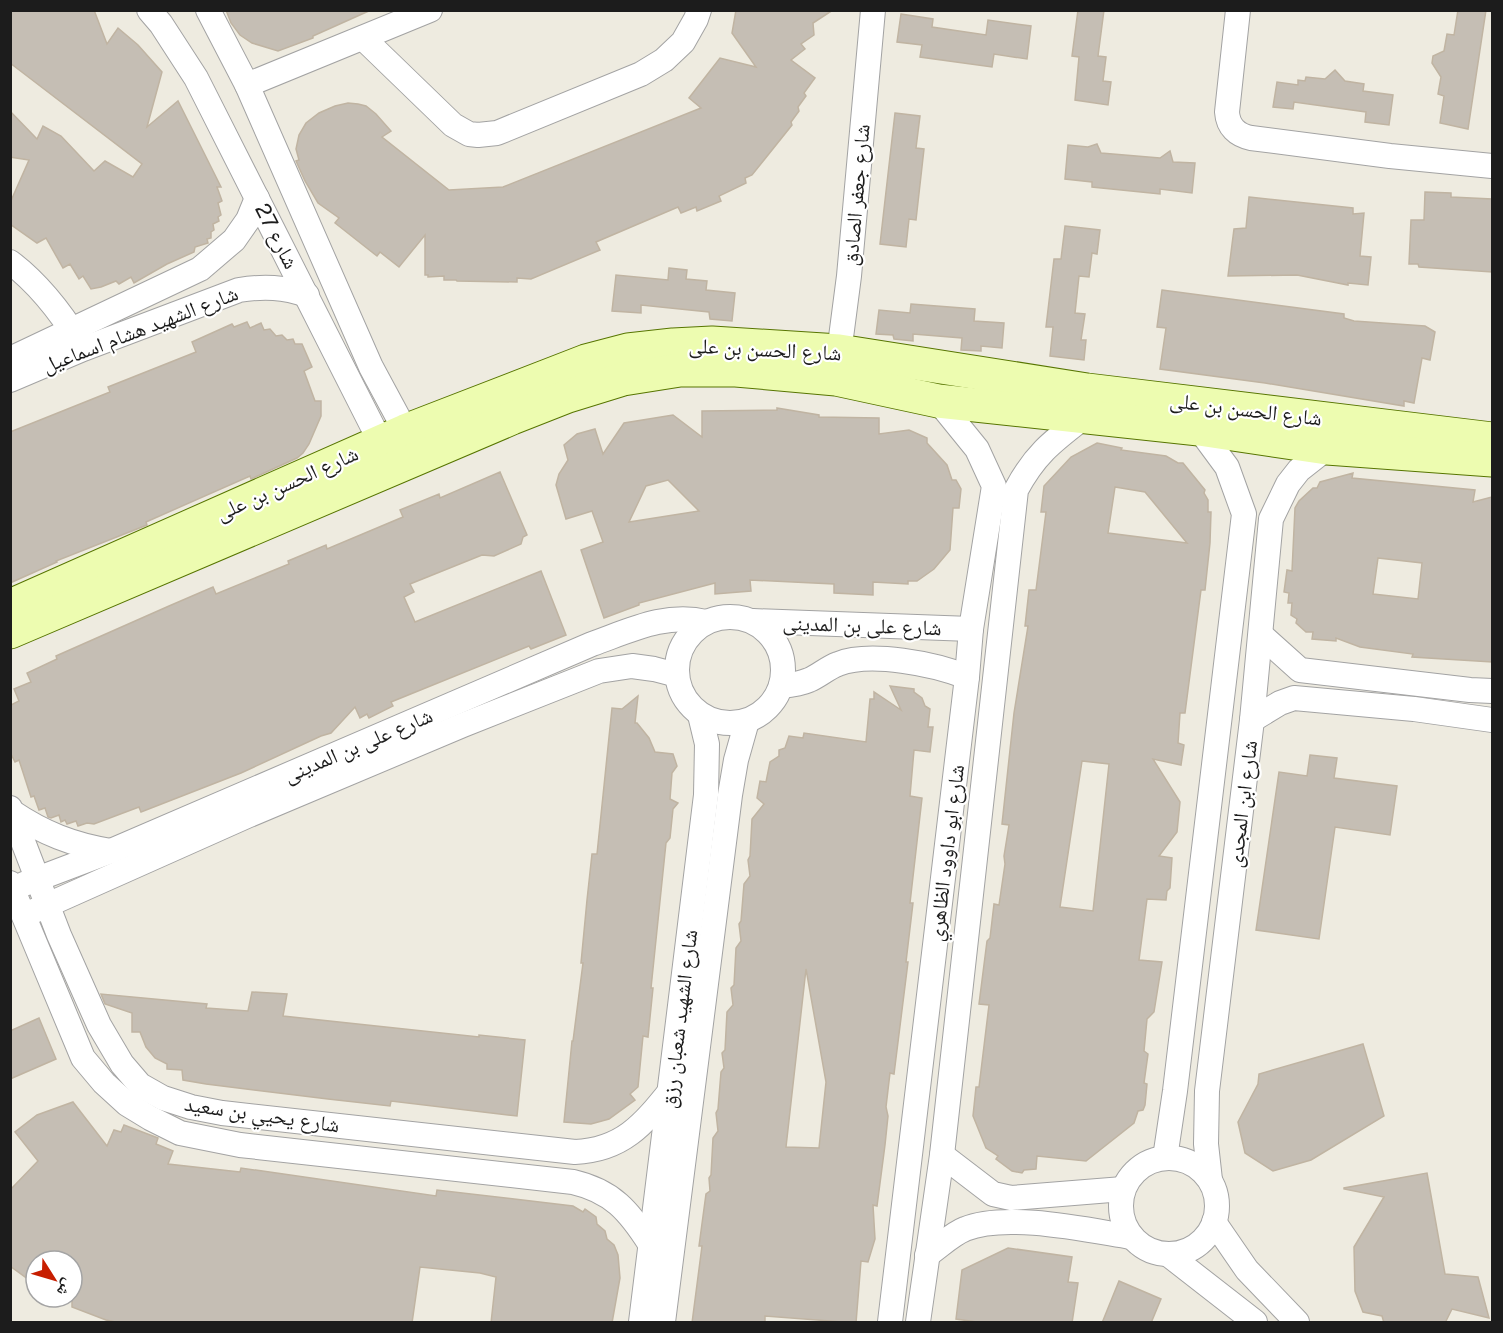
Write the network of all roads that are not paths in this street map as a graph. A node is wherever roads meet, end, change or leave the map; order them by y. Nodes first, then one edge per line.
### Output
1 (149, 10) edge
2 (208, 10) edge
3 (430, 10) edge
4 (699, 10) edge
5 (873, 10) edge
6 (1238, 10) edge
7 (363, 38) junction
8 (247, 85) junction
9 (1492, 166) edge
10 (257, 198) junction
11 (10, 262) edge
12 (307, 295) junction
13 (78, 339) junction
14 (10, 359) edge
15 (838, 365) junction
16 (371, 367) junction
17 (348, 376) junction
18 (10, 380) edge
19 (938, 401) junction
20 (1084, 417) junction
21 (1199, 429) junction
22 (1492, 439) edge
23 (1327, 448) junction
24 (400, 450) junction
25 (1492, 460) edge
26 (1005, 488) junction
27 (1244, 514) junction
28 (1271, 519) junction
29 (10, 606) edge
30 (753, 621) junction
31 (706, 622) junction
32 (970, 629) junction
33 (10, 632) edge
34 (1261, 635) junction
35 (1300, 670) junction
36 (676, 675) junction
37 (967, 677) junction
38 (781, 686) junction
39 (1492, 691) edge
40 (1294, 698) junction
41 (700, 715) junction
42 (1252, 720) junction
43 (1492, 720) edge
44 (747, 722) junction
45 (11, 810) edge
46 (111, 851) junction
47 (39, 878) junction
48 (11, 886) edge
49 (48, 905) junction
50 (24, 915) junction
51 (671, 1090) junction
52 (942, 1155) junction
53 (1165, 1158) junction
54 (671, 1171) junction
55 (1210, 1180) junction
56 (1124, 1189) junction
57 (1214, 1222) junction
58 (1131, 1237) junction
59 (650, 1244) junction
60 (927, 1255) junction
61 (1169, 1255) junction
62 (641, 1323) edge
63 (663, 1323) edge
64 (890, 1323) edge
65 (918, 1323) edge
66 (1255, 1323) edge
67 (1297, 1323) edge

1 - 10 street, شارع 27
2 - 8 street, شارع 27
3 - 7 street
4 - 7 street
5 - 15 street, شارع جعفر الصادق
6 - 9 street
7 - 8 street
8 - 16 street, شارع 27
10 - 12 street, شارع 27
10 - 13 street, شارع الشهيد هشام اسماعيل
11 - 13 street
12 - 13 street, شارع الشهيد هشام اسماعيل
12 - 17 street, شارع 27
13 - 14 street, شارع الشهيد هشام اسماعيل
13 - 18 street, شارع الشهيد هشام اسماعيل
15 - 19 street, شارع الحسن بن على
15 - 22 street, شارع الحسن بن على
15 - 24 street, شارع الحسن بن على
16 - 17 street
16 - 24 street, شارع 27
17 - 24 street, شارع 27
19 - 20 street, شارع الحسن بن على
19 - 26 street
20 - 21 street, شارع الحسن بن على
20 - 26 street, شارع ابو داوود الظاهري
21 - 23 street, شارع الحسن بن على
21 - 27 street, شارع ابن المجدى
23 - 25 street, شارع الحسن بن على
23 - 28 street, شارع ابن المجدى
24 - 29 street, شارع الحسن بن على
24 - 33 street, شارع الحسن بن على
26 - 32 street, شارع ابو داوود الظاهري
26 - 52 street, شارع ابو داوود الظاهري
27 - 28 street
27 - 53 street, شارع ابن المجدى
28 - 34 street, شارع ابن المجدى
30 - 31 street
30 - 32 street, شارع على بن المدينى
30 - 38 street
31 - 36 street
31 - 46 street, شارع على بن المدينى
32 - 37 street, شارع ابو داوود الظاهري
34 - 35 street
34 - 42 street, شارع ابن المجدى
35 - 39 street
35 - 40 street
36 - 41 street
36 - 49 street, شارع على بن المدينى
37 - 38 street, شارع على بن المدينى
37 - 64 street, شارع ابو داوود الظاهري
38 - 44 street
40 - 42 street
40 - 43 street
41 - 44 street
41 - 51 street, شارع الشهيد شعبان رزق
42 - 55 street, شارع ابن المجدى
44 - 54 street, شارع الشهيد شعبان رزق
45 - 46 street
45 - 47 street, شارع يحيي بن سعيد
46 - 47 street, شارع على بن المدينى
47 - 48 street, شارع على بن المدينى
47 - 49 street, شارع يحيي بن سعيد
48 - 50 street, شارع يحيي بن سعيد
49 - 50 street, شارع على بن المدينى
49 - 51 street, شارع يحيي بن سعيد
50 - 59 street, شارع يحيي بن سعيد
51 - 54 street, شارع الشهيد شعبان رزق
52 - 56 street
52 - 60 street, شارع ابو داوود الظاهري
53 - 55 street
53 - 56 street
54 - 59 street, شارع الشهيد شعبان رزق
54 - 63 street, شارع الشهيد شعبان رزق
55 - 57 street
56 - 58 street
57 - 61 street
57 - 67 street
58 - 60 street
58 - 61 street
59 - 62 street, شارع الشهيد شعبان رزق
60 - 65 street, شارع ابو داوود الظاهري
61 - 66 street

